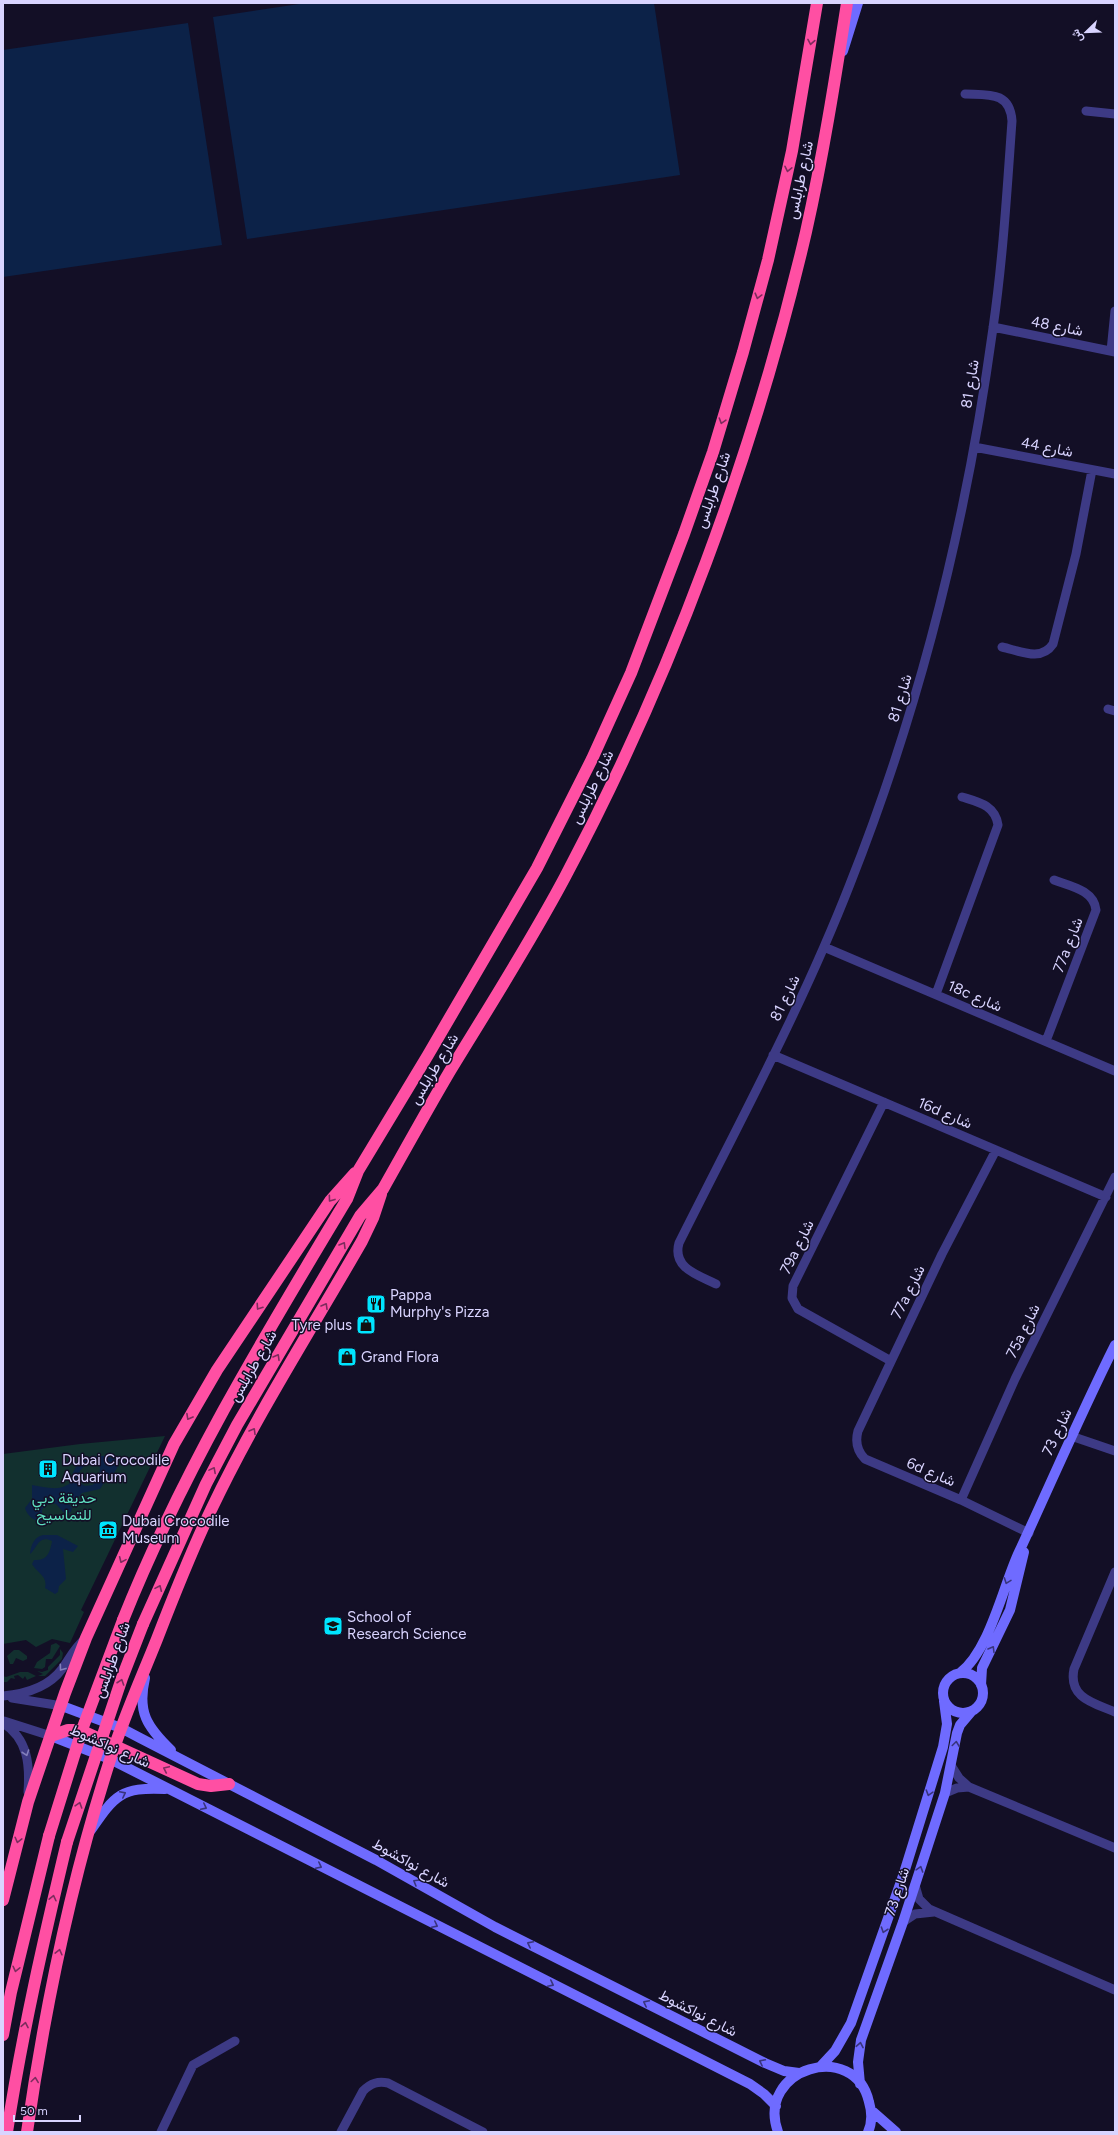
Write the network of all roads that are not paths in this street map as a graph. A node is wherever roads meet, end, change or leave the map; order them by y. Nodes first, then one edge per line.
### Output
1 (817, 3) edge
2 (847, 3) edge
3 (858, 3) edge
4 (838, 66) junction
5 (965, 94) dead end
6 (1086, 111) dead end
7 (1115, 114) edge
8 (1115, 311) edge
9 (993, 327) junction
10 (1113, 351) edge
11 (974, 447) junction
12 (1092, 470) junction
13 (1115, 474) edge
14 (1002, 647) dead end
15 (962, 797) dead end
16 (1054, 880) dead end
17 (824, 947) junction
18 (936, 994) junction
19 (1046, 1041) junction
20 (773, 1055) junction
21 (1115, 1070) edge
22 (884, 1102) junction
23 (996, 1150) junction
24 (358, 1171) junction
25 (1115, 1177) edge
26 (383, 1189) junction
27 (1106, 1197) junction
28 (716, 1284) dead end
29 (1115, 1345) edge
30 (891, 1361) junction
31 (1073, 1433) junction
32 (858, 1450) joint
33 (1114, 1450) edge
34 (961, 1500) junction
35 (1030, 1530) junction
36 (1114, 1576) edge
37 (86, 1638) junction
38 (150, 1657) junction
39 (960, 1673) junction
40 (982, 1685) junction
41 (3, 1696) edge
42 (944, 1701) junction
43 (62, 1706) junction
44 (971, 1712) junction
45 (1115, 1712) edge
46 (3, 1720) edge
47 (3, 1723) edge
48 (121, 1728) junction
49 (51, 1736) junction
50 (115, 1746) junction
51 (179, 1758) junction
52 (110, 1759) junction
53 (952, 1767) junction
54 (229, 1784) junction
55 (969, 1786) junction
56 (169, 1789) junction
57 (945, 1793) junction
58 (28, 1802) junction
59 (89, 1833) junction
60 (1115, 1848) edge
61 (915, 1885) junction
62 (3, 1900) edge
63 (936, 1912) junction
64 (903, 1922) junction
65 (1115, 1990) edge
66 (3, 2034) edge
67 (235, 2041) dead end
68 (821, 2066) junction
69 (799, 2073) junction
70 (860, 2084) junction
71 (776, 2106) junction
72 (871, 2110) junction
73 (480, 2131) edge
74 (7, 2132) edge
75 (27, 2132) edge
76 (162, 2132) edge
77 (341, 2132) edge
78 (778, 2132) edge
79 (868, 2132) edge
80 (896, 2132) edge

1 -> 24 highway, شارع طرابلس
2 - 4 highway, شارع طرابلس
3 - 4 street
4 - 26 highway, شارع طرابلس
5 - 9 street, شارع 81
6 - 7 street
8 - 10 street
9 - 10 street, شارع 48
9 - 11 street, شارع 81
11 - 12 street, شارع 44
11 - 17 street, شارع 81
12 - 13 street, شارع 44
12 - 14 street
15 - 18 street
16 - 19 street, 77a شارع
17 - 18 street, 18c شارع
17 - 20 street, شارع 81
18 - 19 street, 18c شارع
19 - 21 street, 18c شارع
20 - 22 street, 16d شارع
20 - 28 street, شارع 81
22 - 23 street, 16d شارع
22 - 30 street, 79a شارع
23 - 27 street, 16d شارع
23 - 30 street, 77a شارع
24 -> 37 highway
24 -> 66 highway, شارع طرابلس, bridge
25 - 27 street, 75a شارع
38 -> 26 highway
74 -> 26 highway, شارع طرابلس, bridge
27 - 34 street, 75a شارع
29 - 31 street, شارع 73
30 - 32 street, 77a شارع
31 - 33 street
31 - 35 street, شارع 73
32 - 34 street, 6d شارع
34 - 35 street, 6d شارع
35 -> 39 street, شارع 73
40 -> 35 street, شارع 73
36 - 45 street
37 -> 41 street
37 - 43 highway
38 - 48 highway
38 - 51 street
39 - 40 street
39 - 42 street
40 - 44 street
41 - 43 street, شارع نواكشوط
42 - 44 street
42 -> 68 street, شارع 73
43 - 48 street, شارع نواكشوط
43 - 49 highway
53 -> 44 street, شارع 73
46 - 49 street, شارع نواكشوط
47 -> 58 street
48 - 50 highway
48 - 51 street, شارع نواكشوط
49 - 50 highway
49 - 52 street, شارع نواكشوط
49 - 58 highway
50 - 52 highway
54 -> 50 highway
51 - 54 street, شارع نواكشوط
52 - 56 street, شارع نواكشوط
52 - 59 highway
53 - 55 street
53 - 57 street, شارع 73
69 -> 54 street, شارع نواكشوط
55 - 57 street
55 - 60 street
59 -> 56 street
56 -> 71 street, شارع نواكشوط
61 -> 57 street, شارع 73
58 -> 62 highway
75 -> 59 highway
61 - 63 street
61 - 64 street, شارع 73
63 - 64 street
63 - 65 street
70 -> 64 street, شارع 73
67 - 76 street
68 - 69 street
68 - 70 street
69 - 71 street
70 - 72 street
71 - 78 street
72 - 79 street
72 - 80 street
73 - 77 street

